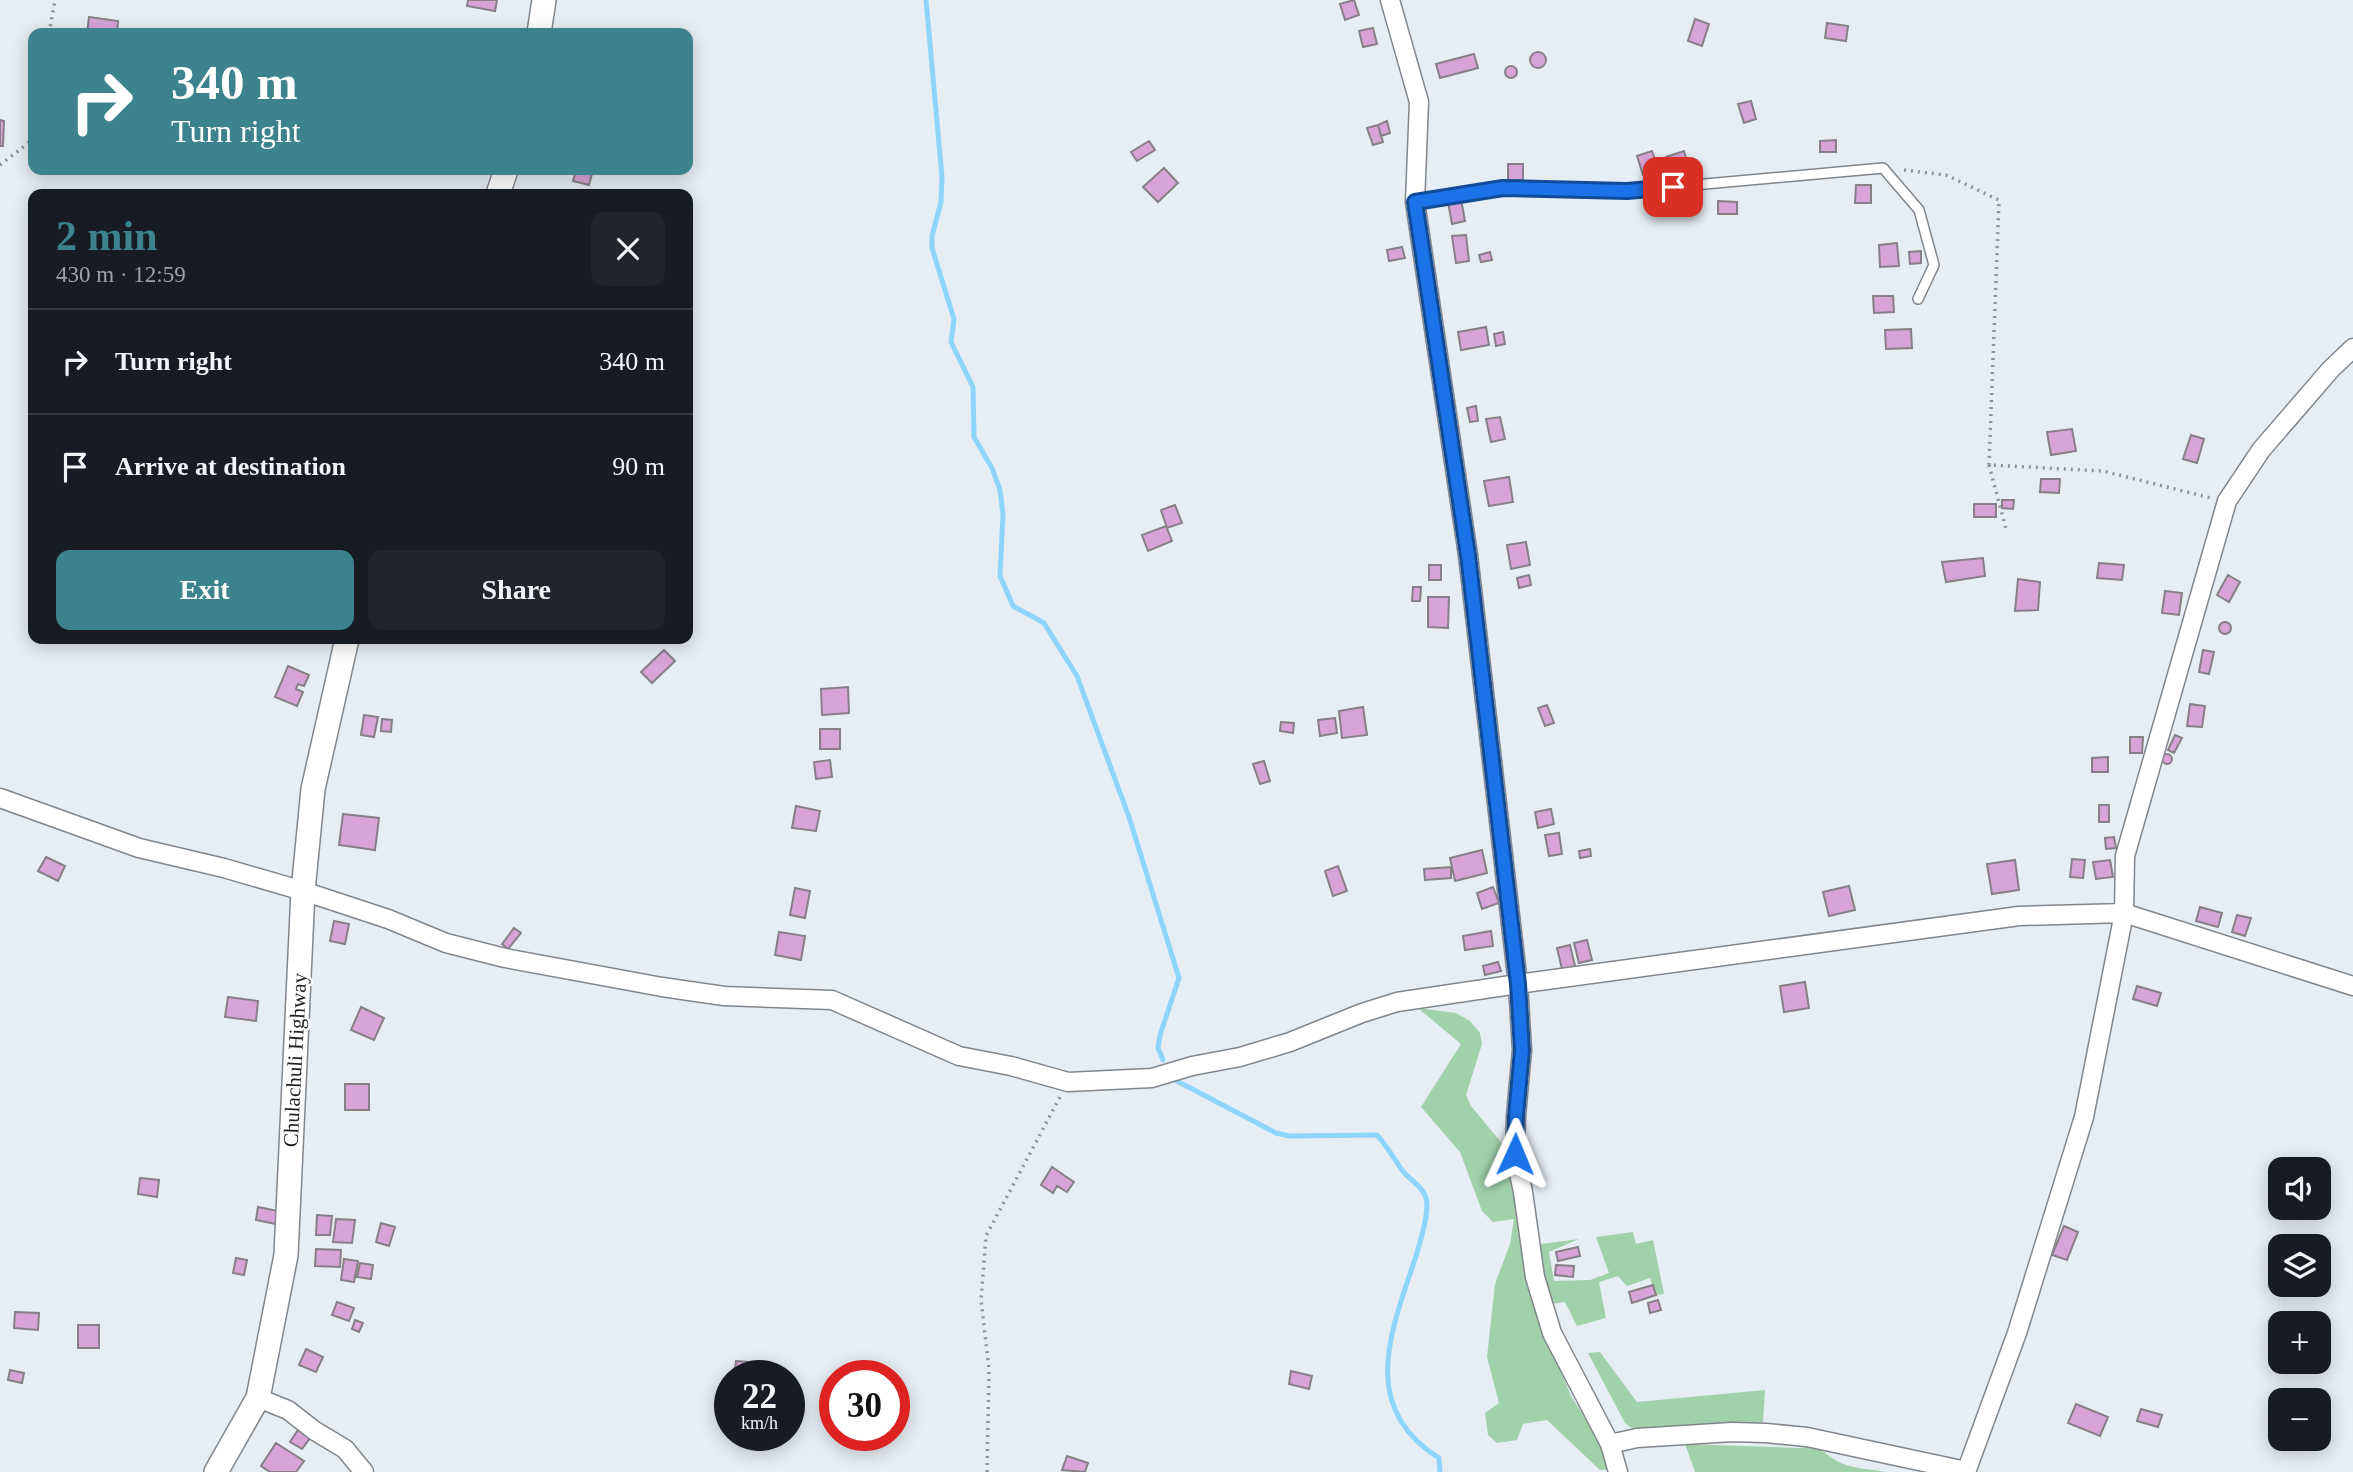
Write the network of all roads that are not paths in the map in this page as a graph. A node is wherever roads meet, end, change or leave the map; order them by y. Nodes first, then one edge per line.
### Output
1 (544, 0) edge
2 (1390, 0) edge
3 (539, 28) edge
4 (1415, 202) junction
5 (1918, 299) dead end
6 (2353, 348) edge
7 (346, 644) edge
8 (0, 798) edge
9 (303, 891) junction
10 (2124, 913) junction
11 (1518, 984) junction
12 (2353, 986) edge
13 (258, 1398) junction
14 (1610, 1444) junction
15 (1966, 1471) edge
16 (216, 1472) edge
17 (364, 1472) edge
18 (1618, 1472) edge

1 - 3 street
2 - 4 street
4 - 5 lane
4 - 11 street
6 - 10 street
7 - 9 street, Chulachuli Highway
8 - 9 street
9 - 11 street
9 - 13 street, Chulachuli Highway
10 - 11 street
10 - 12 street
10 - 15 street
11 - 14 street
13 - 16 street, Chulachuli Highway
13 - 17 street
14 - 15 street
14 - 18 street

